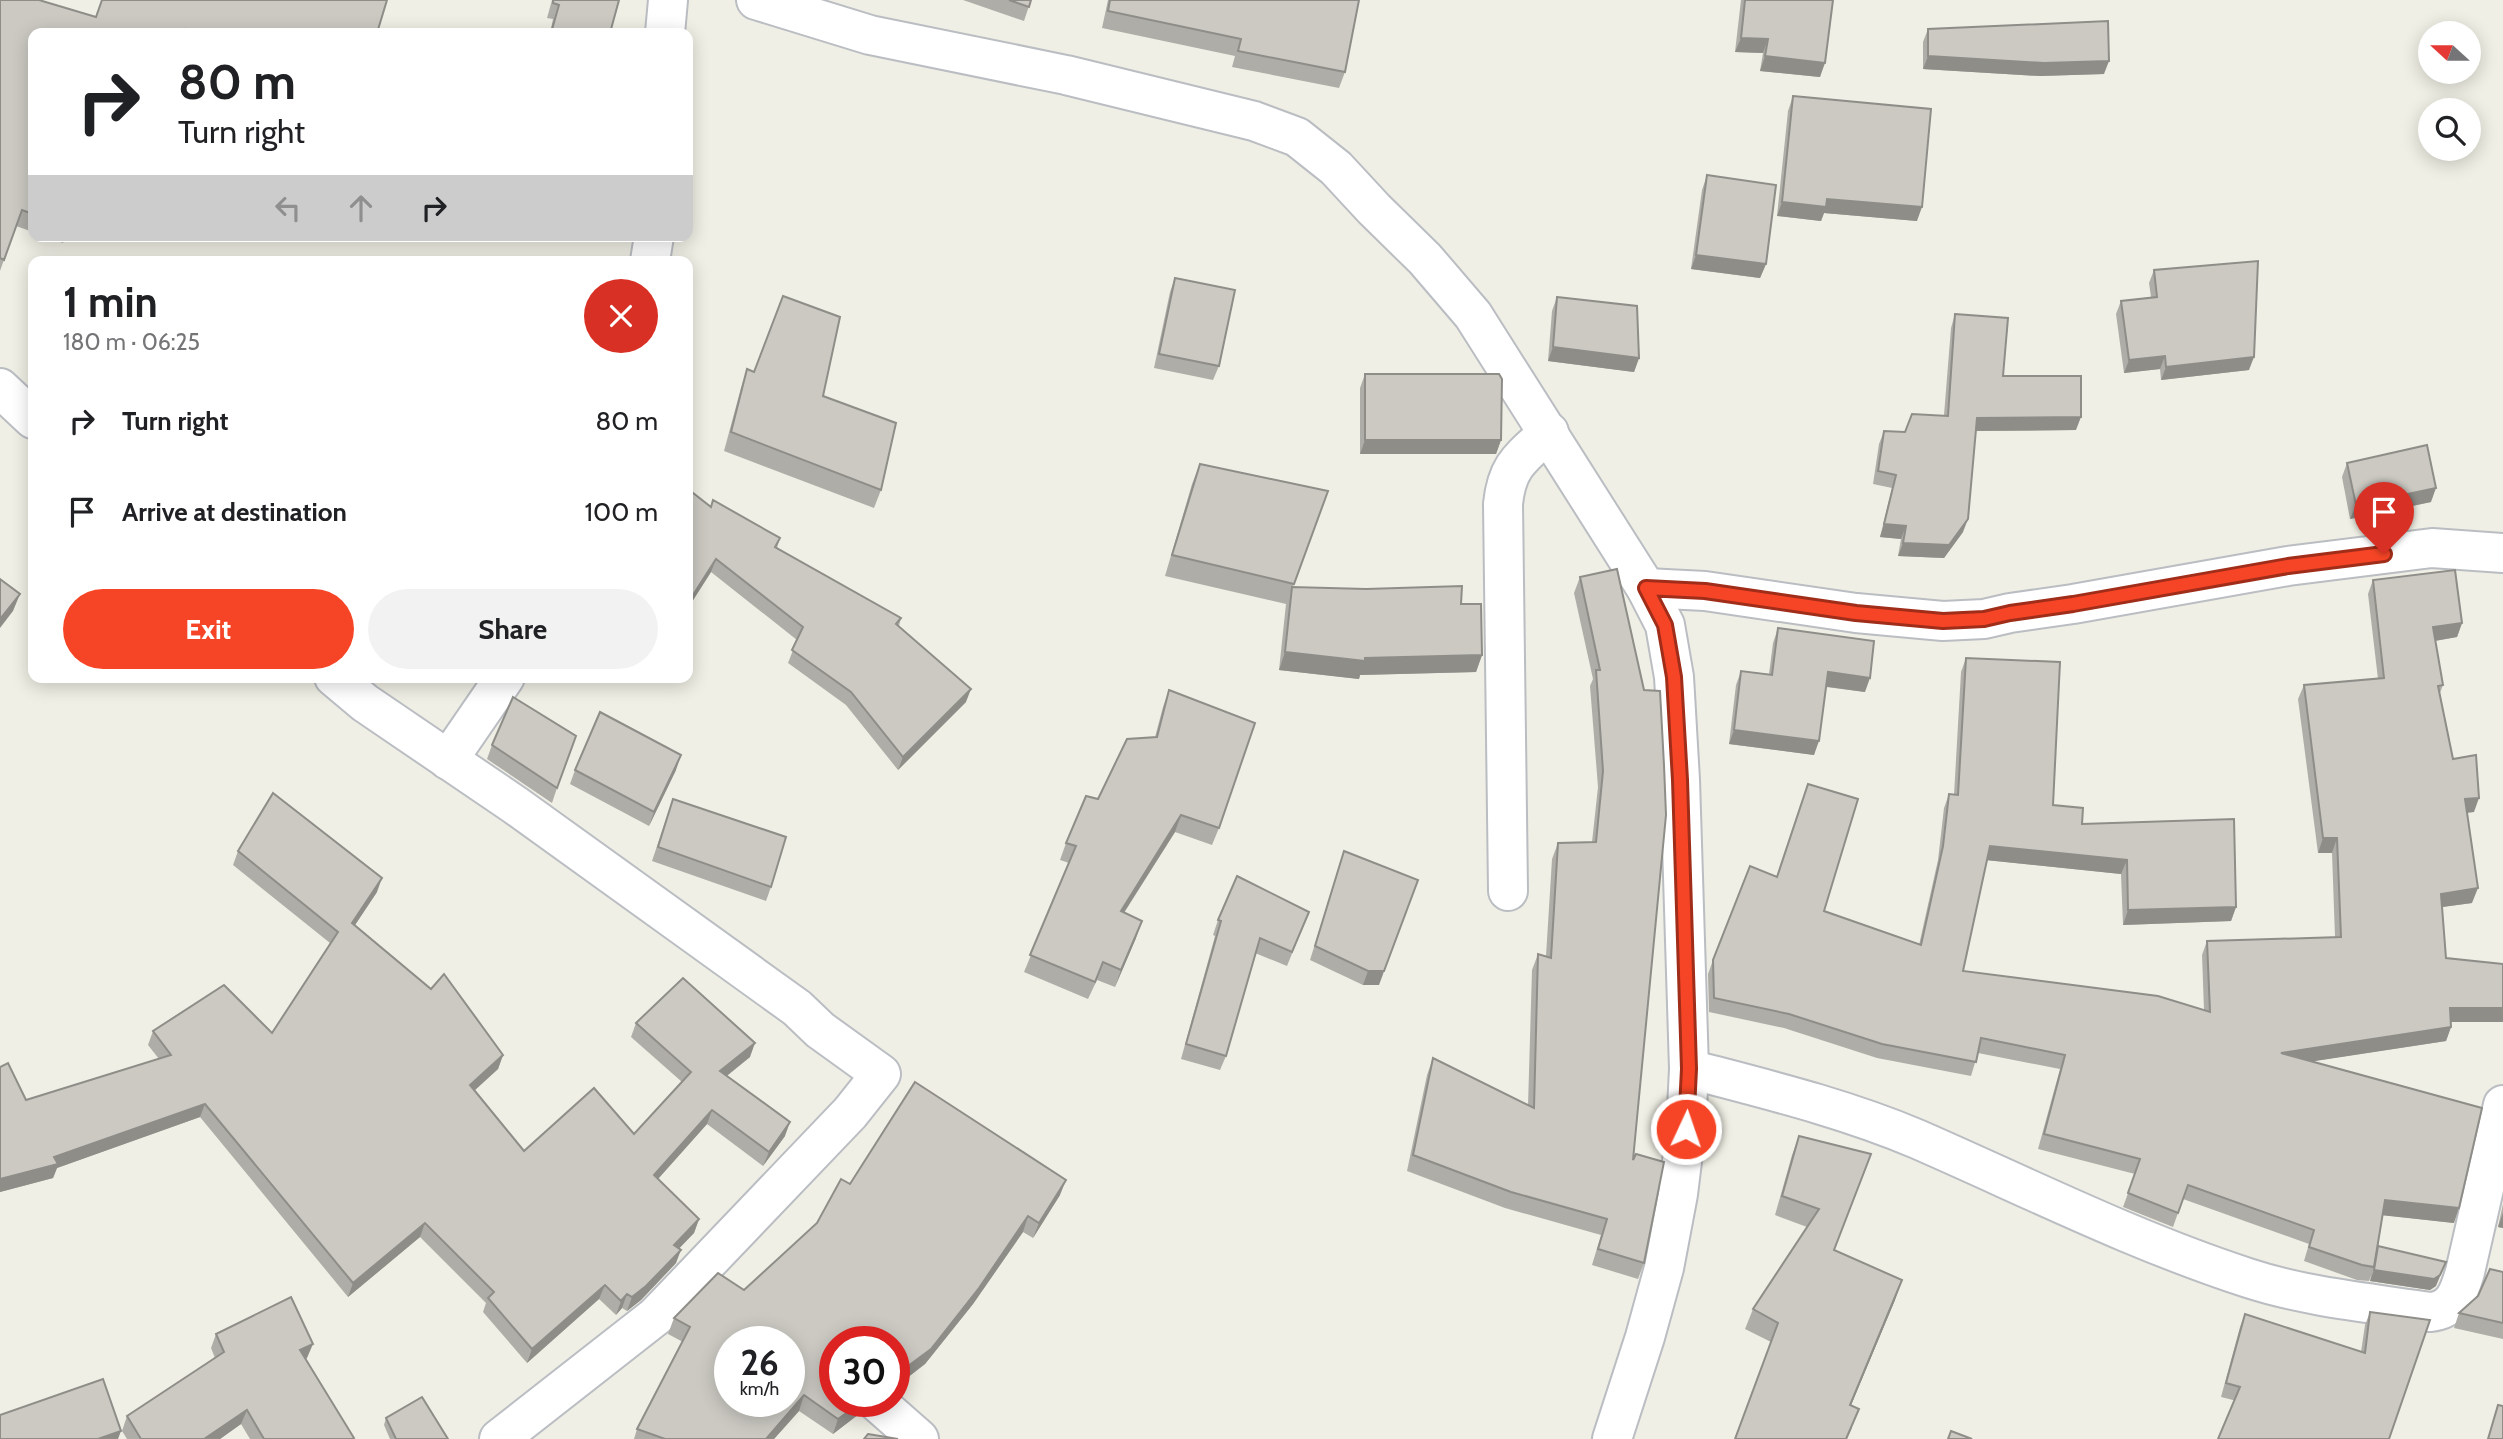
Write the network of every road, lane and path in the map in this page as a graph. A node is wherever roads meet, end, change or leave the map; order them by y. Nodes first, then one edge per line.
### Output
1 (668, 0) edge
2 (756, 0) edge
3 (665, 28) edge
4 (0, 388) edge
5 (28, 414) edge
6 (1549, 432) junction
7 (2503, 553) edge
8 (1646, 588) junction
9 (341, 683) edge
10 (501, 683) edge
11 (449, 760) junction
12 (1508, 891) dead end
13 (1689, 1069) junction
14 (2503, 1105) edge
15 (894, 1417) edge
16 (499, 1439) edge
17 (919, 1439) edge
18 (1612, 1439) edge

1 - 3 street
2 - 6 street
4 - 5 street
6 - 8 street
6 - 12 street
7 - 8 street
8 - 13 street
9 - 11 street
10 - 11 street
11 - 16 street
13 - 14 street
13 - 18 street
15 - 17 street

